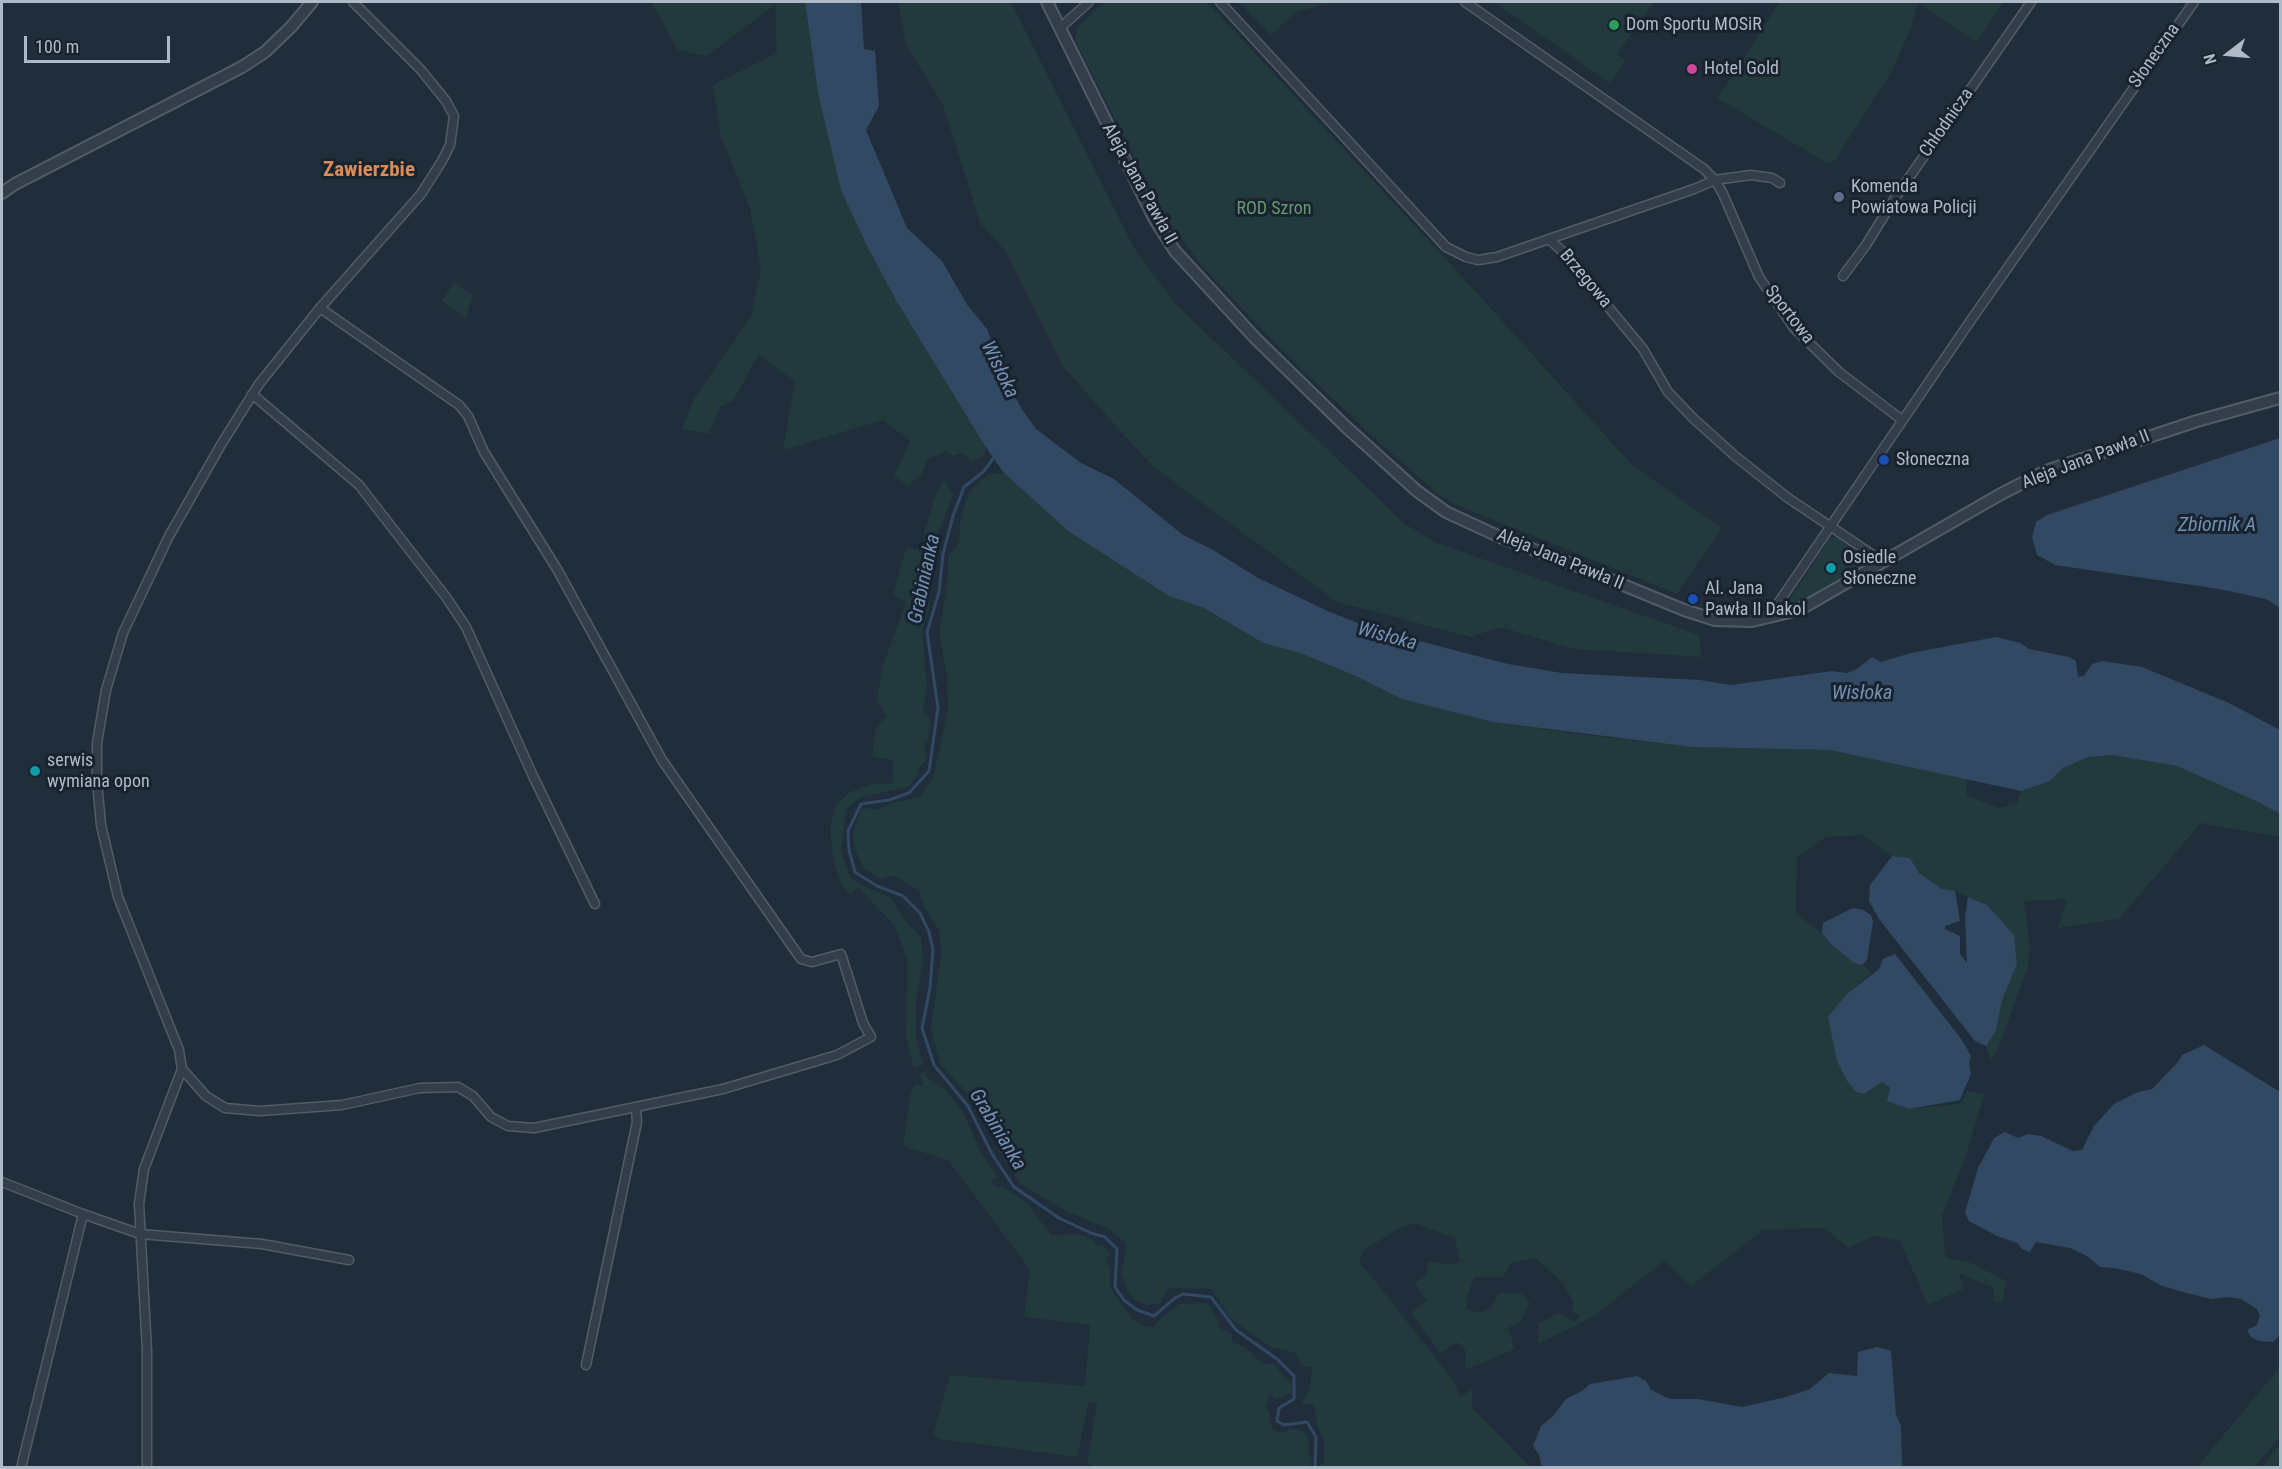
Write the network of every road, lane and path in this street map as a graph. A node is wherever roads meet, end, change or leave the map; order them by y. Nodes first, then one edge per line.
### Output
1 (312, 2) edge
2 (353, 2) edge
3 (1047, 2) edge
4 (1089, 2) edge
5 (1220, 2) edge
6 (1465, 2) edge
7 (2031, 2) edge
8 (2194, 2) edge
9 (1059, 28) junction
10 (1714, 180) junction
11 (1780, 183) dead end
12 (2, 193) edge
13 (1550, 240) junction
14 (1843, 276) dead end
15 (320, 308) junction
16 (252, 394) junction
17 (2280, 398) edge
18 (1902, 420) junction
19 (1830, 526) junction
20 (1882, 561) junction
21 (1768, 618) junction
22 (595, 904) dead end
23 (182, 1069) junction
24 (636, 1109) junction
25 (2, 1182) edge
26 (83, 1214) junction
27 (140, 1234) junction
28 (349, 1260) dead end
29 (586, 1365) dead end
30 (21, 1467) edge
31 (147, 1467) edge

1 - 12 street
2 - 15 street
3 - 9 street, Aleja Jana Pawła II
4 - 9 street
5 - 13 street, Brzegowa
6 - 10 street, Sportowa
7 - 14 street, Chłodnicza
8 - 18 street, Słoneczna
9 - 21 street, Aleja Jana Pawła II
10 - 11 street
10 - 13 street
10 - 18 street, Sportowa
13 - 19 street, Brzegowa
15 - 16 street
15 - 24 street
16 - 22 street
16 - 23 street
17 - 20 street, Aleja Jana Pawła II
18 - 19 street, Słoneczna
19 - 20 street
19 - 21 street, Słoneczna
20 - 21 street, Aleja Jana Pawła II
23 - 24 street
23 - 27 street
24 - 29 street
25 - 26 street
26 - 27 street
26 - 30 street
27 - 28 street
27 - 31 street

